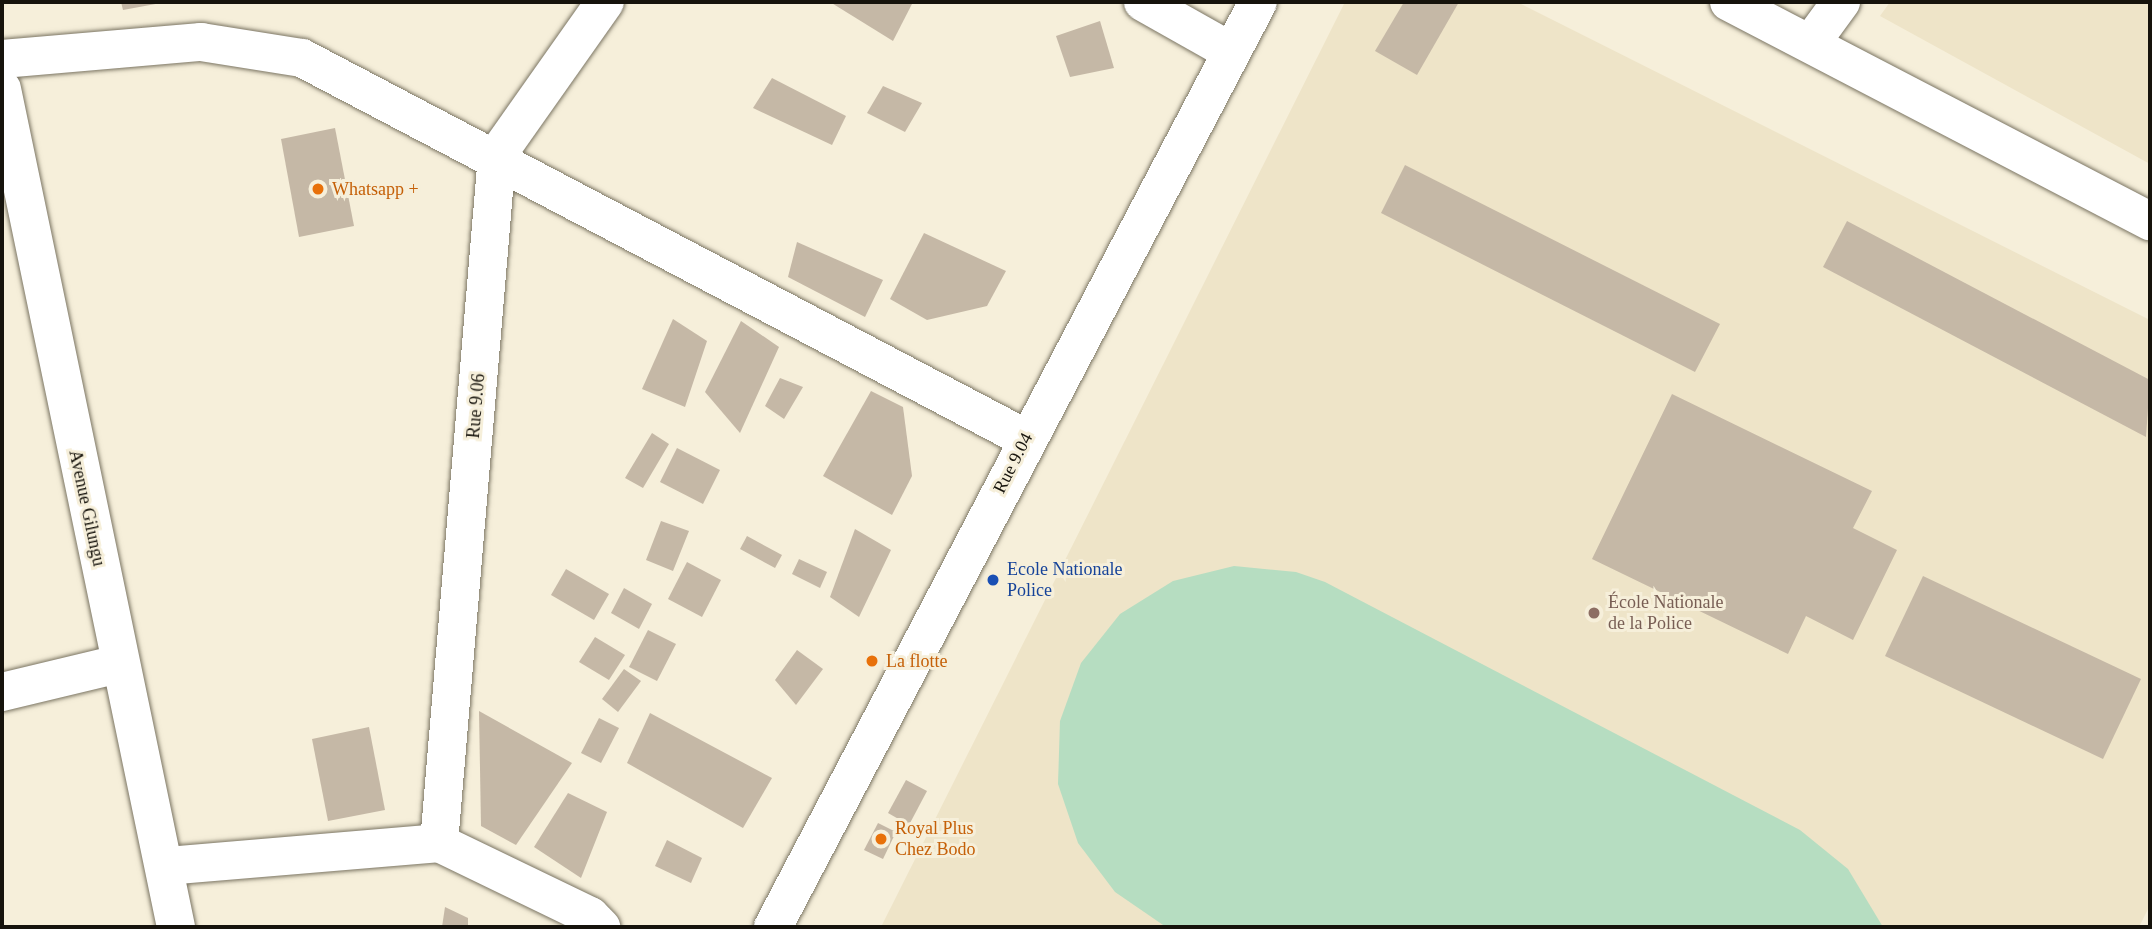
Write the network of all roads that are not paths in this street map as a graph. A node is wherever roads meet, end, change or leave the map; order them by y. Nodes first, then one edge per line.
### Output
1 (605, 2) edge
2 (1143, 2) edge
3 (1258, 2) edge
4 (1729, 2) edge
5 (1841, 2) edge
6 (1811, 43) junction
7 (1230, 51) junction
8 (2, 59) edge
9 (2, 89) edge
10 (497, 155) junction
11 (2150, 221) edge
12 (1026, 438) junction
13 (119, 664) junction
14 (2, 692) edge
15 (439, 843) junction
16 (166, 866) junction
17 (176, 927) edge
18 (601, 927) edge
19 (773, 927) edge

1 - 10 street
2 - 7 street
3 - 7 street, Rue 9.04
4 - 6 street
5 - 6 street
6 - 11 street
7 - 12 street, Rue 9.04
8 - 10 street
9 - 13 street, Avenue Gilungu
10 - 12 street
10 - 15 street, Rue 9.06
12 - 19 street, Rue 9.04
13 - 14 street
13 - 16 street, Avenue Gilungu
15 - 16 street
15 - 18 street
16 - 17 street, Avenue Gilungu

